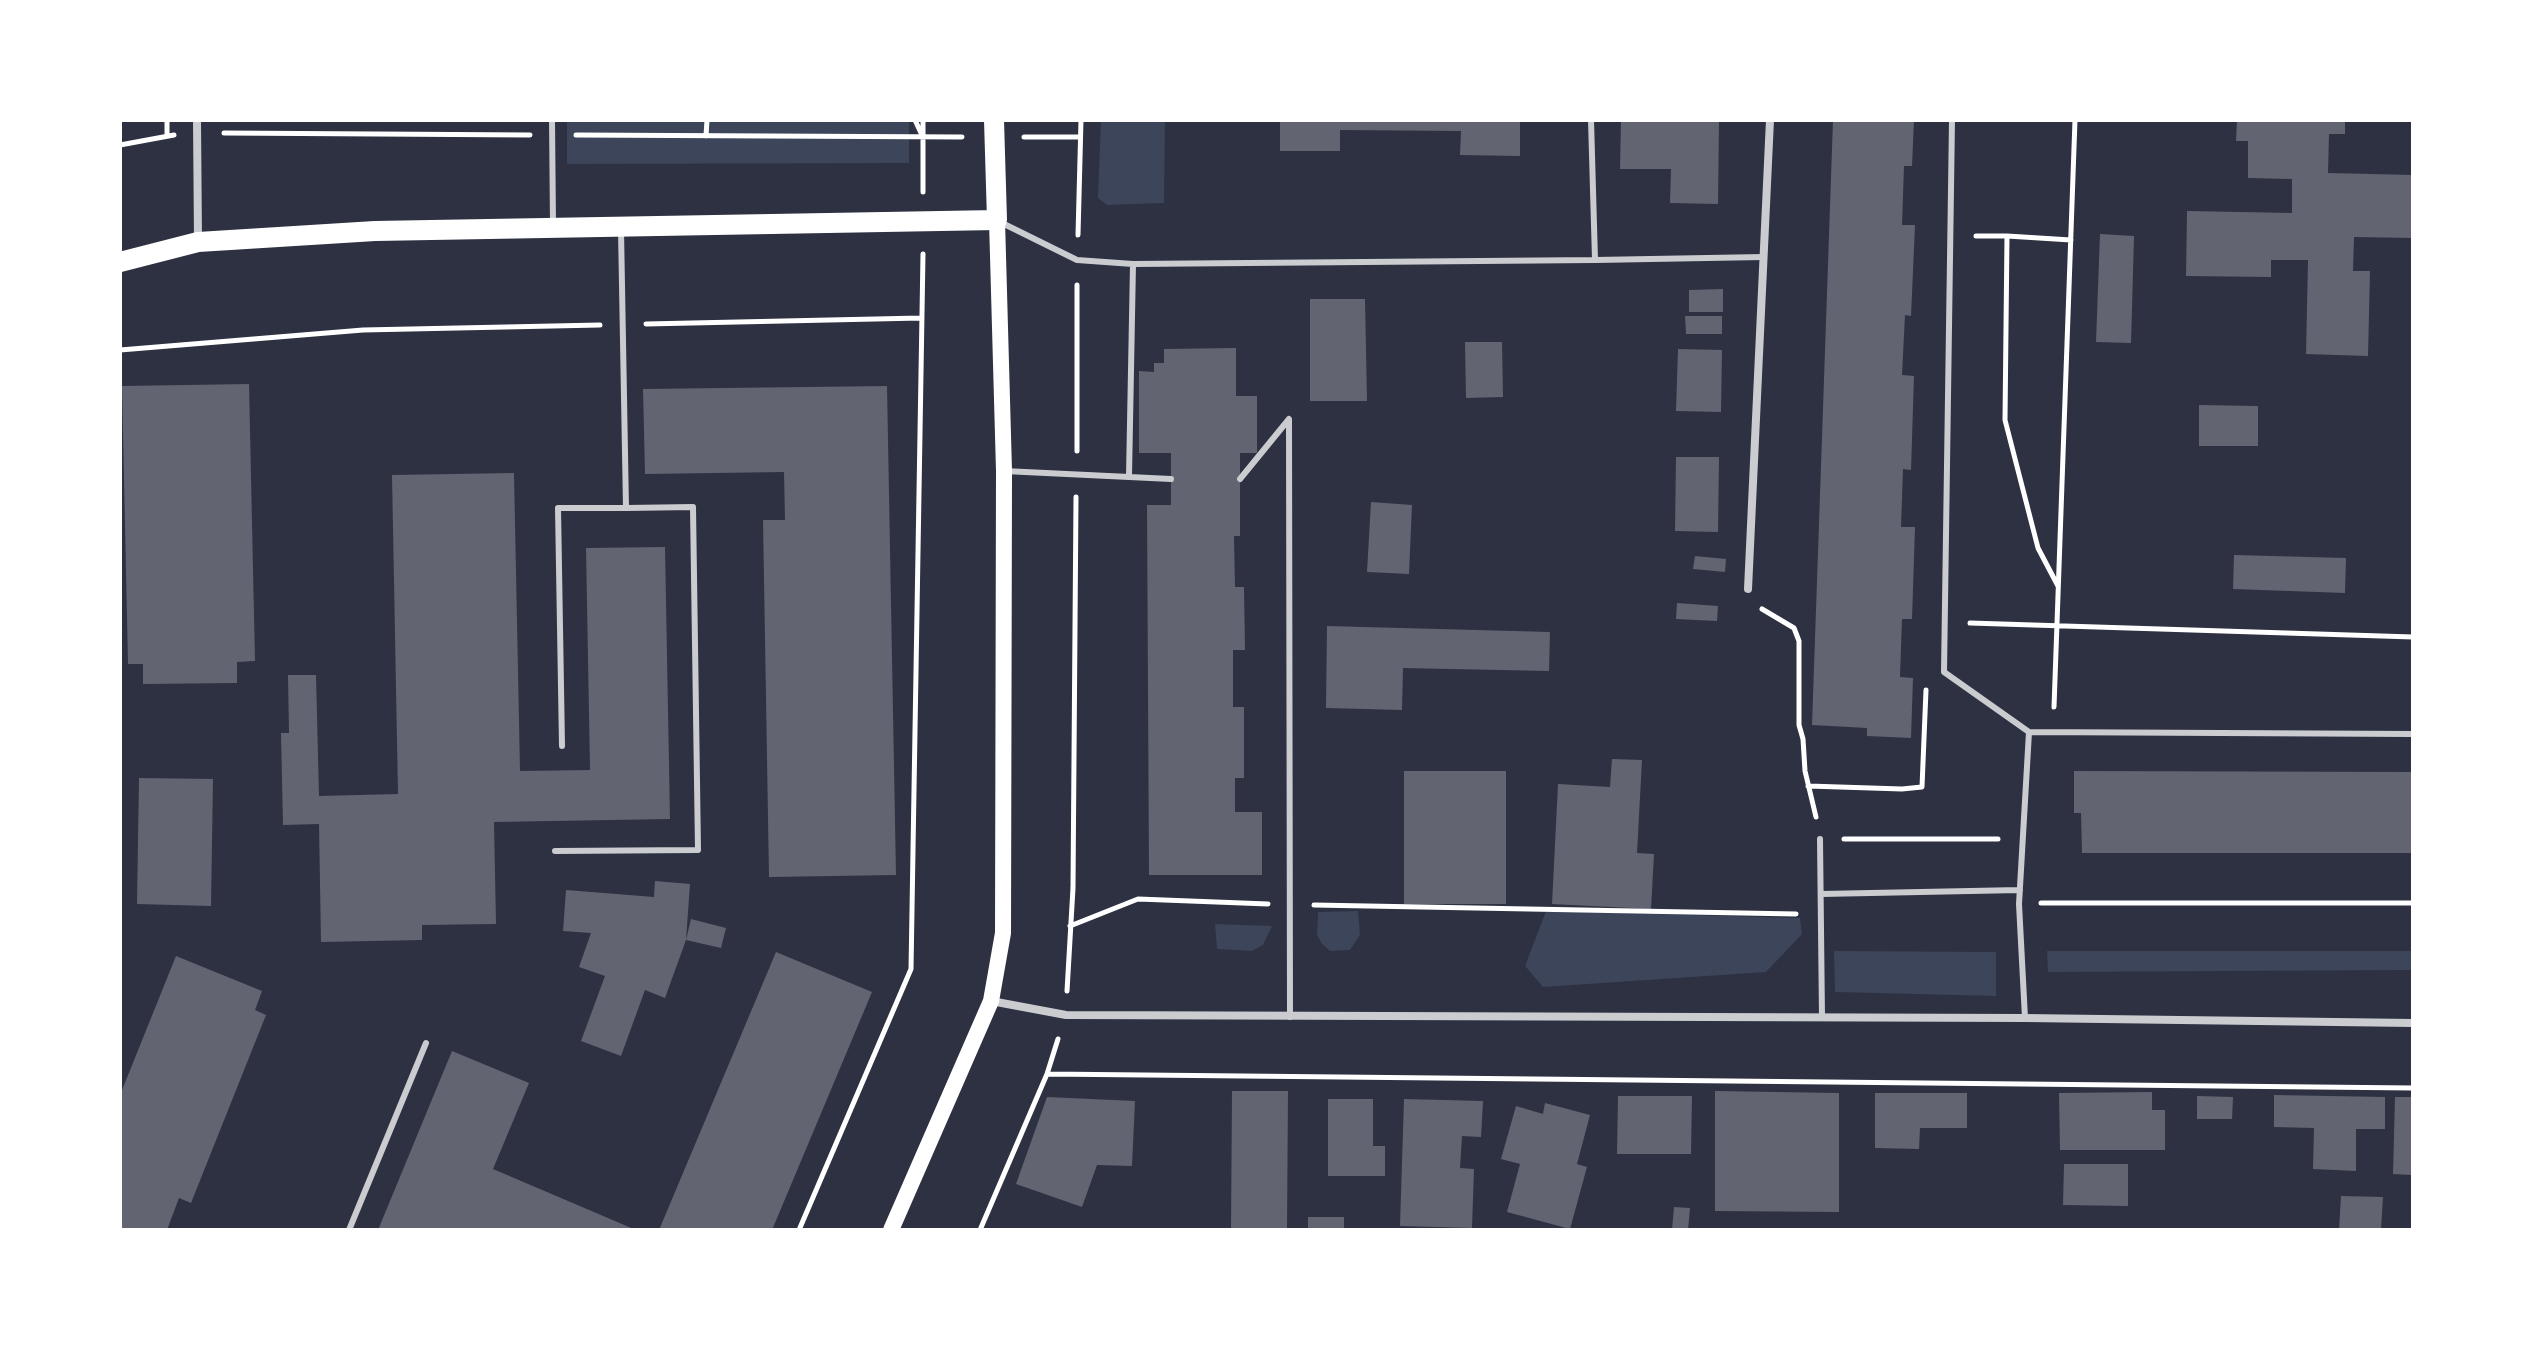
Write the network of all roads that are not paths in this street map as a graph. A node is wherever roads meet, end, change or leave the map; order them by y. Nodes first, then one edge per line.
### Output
1 (197, 120) edge
2 (552, 120) edge
3 (994, 120) edge
4 (1591, 120) edge
5 (1770, 120) edge
6 (1952, 120) edge
7 (997, 220) junction
8 (621, 227) junction
9 (553, 228) junction
10 (198, 242) junction
11 (1763, 257) junction
12 (1595, 260) junction
13 (120, 262) edge
14 (1133, 264) junction
15 (1004, 471) junction
16 (1129, 476) junction
17 (1171, 479) dead end
18 (1240, 479) dead end
19 (626, 508) junction
20 (1748, 589) road end
21 (2029, 732) junction
22 (2413, 734) edge
23 (562, 746) dead end
24 (1820, 839) road end
25 (555, 851) dead end
26 (2020, 890) junction
27 (1821, 894) junction
28 (991, 1001) junction
29 (1290, 1017) junction
30 (1822, 1018) junction
31 (2025, 1018) junction
32 (2413, 1023) edge
33 (426, 1043) dead end
34 (349, 1230) edge
35 (891, 1230) edge

1 - 10 street
2 - 9 lane
3 - 7 main road
4 - 12 lane
5 - 11 street
6 - 21 lane
7 - 8 main road
7 - 14 lane
7 - 15 main road
8 - 9 main road
8 - 19 lane
9 - 10 main road
10 - 13 main road
11 - 12 lane
11 - 20 street
12 - 14 lane
14 - 16 lane
15 - 16 lane
15 - 28 main road
16 - 17 lane
18 - 29 lane
19 - 23 lane
19 - 25 lane
21 - 22 lane
21 - 26 lane
24 - 27 lane
26 - 27 lane
26 - 31 lane
27 - 30 lane
28 - 29 street
28 - 35 main road
29 - 30 street
30 - 31 street
31 - 32 street
33 - 34 lane

